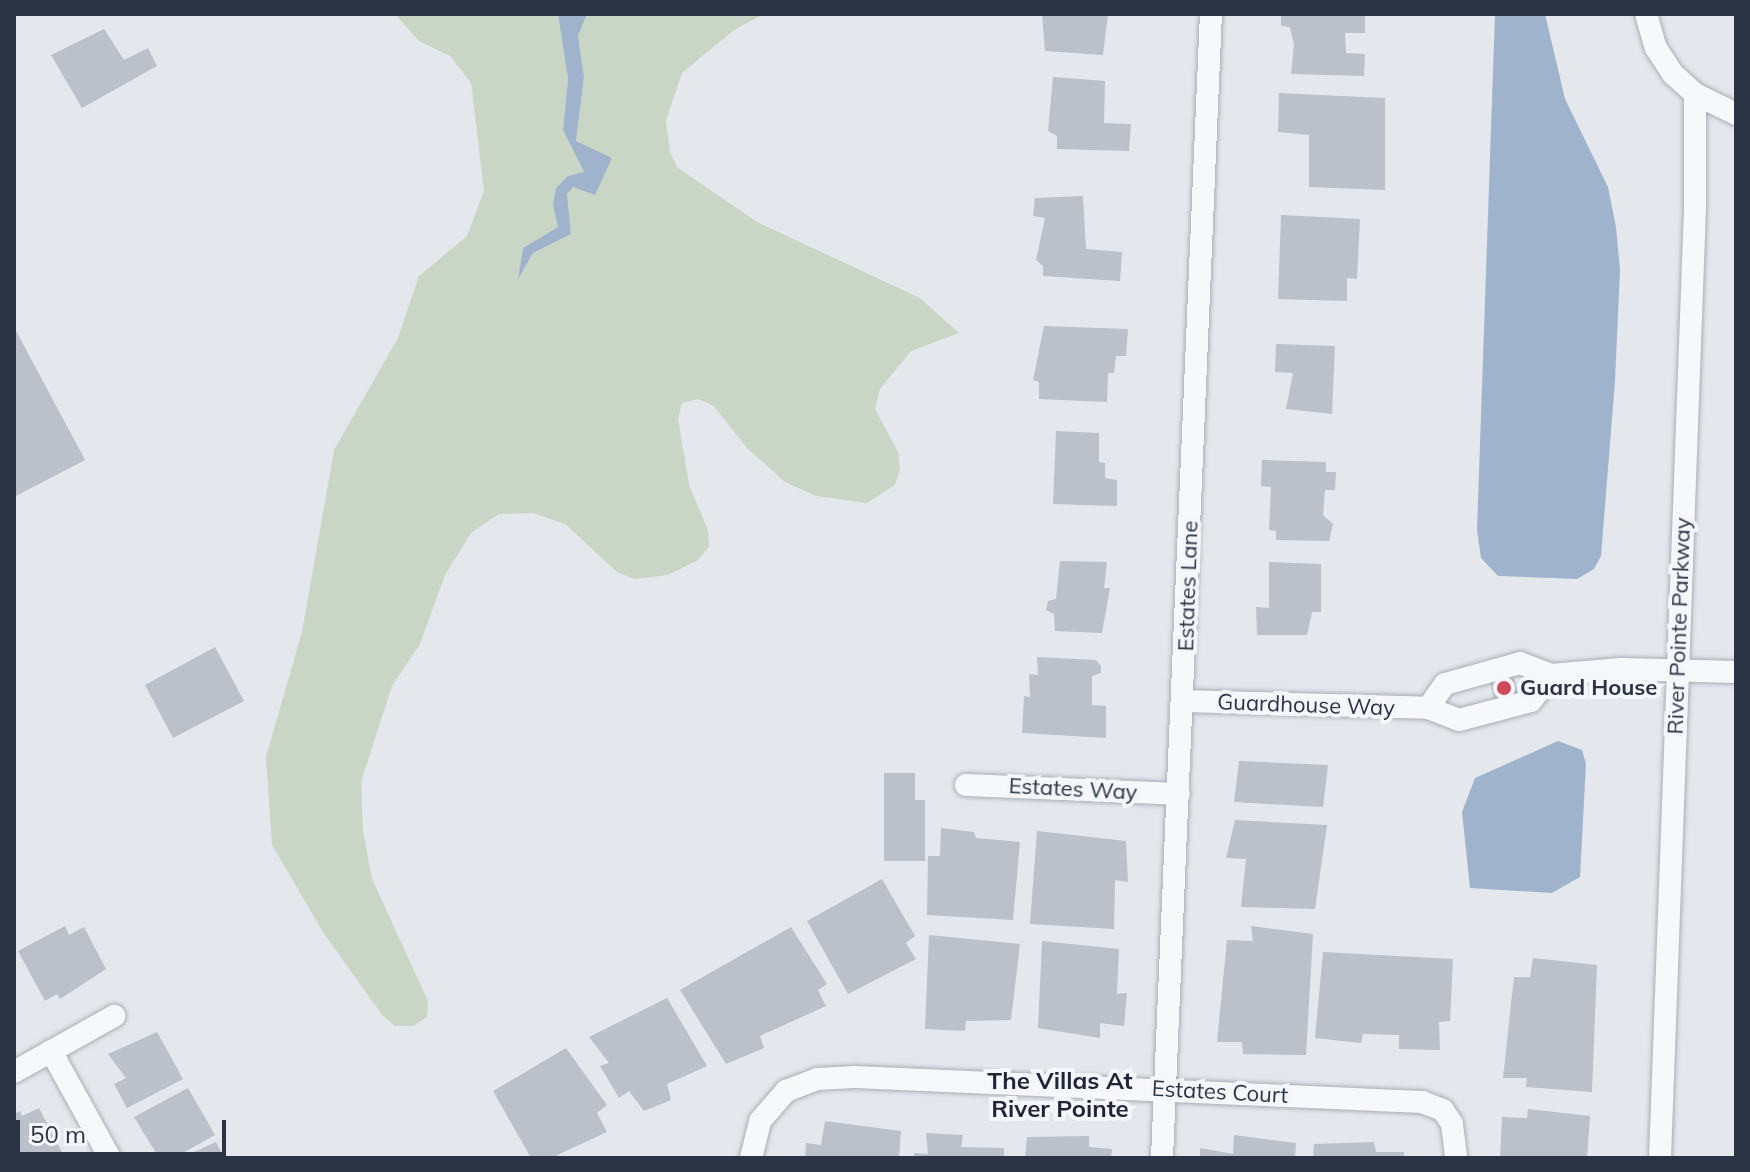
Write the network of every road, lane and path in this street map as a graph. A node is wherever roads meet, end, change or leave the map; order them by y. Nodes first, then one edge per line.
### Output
1 (1211, 14) edge
2 (1646, 14) edge
3 (1695, 94) junction
4 (1736, 114) edge
5 (1677, 669) junction
6 (1736, 672) edge
7 (1551, 675) junction
8 (1183, 701) junction
9 (1428, 708) junction
10 (966, 785) dead end
11 (1179, 794) junction
12 (114, 1016) dead end
13 (51, 1051) junction
14 (14, 1072) edge
15 (1164, 1089) junction
16 (110, 1158) edge
17 (751, 1158) edge
18 (1162, 1158) edge
19 (1456, 1158) edge
20 (1660, 1158) edge

1 - 8 street, Estates Lane
2 - 3 street
3 - 4 street
3 - 5 street, River Pointe Parkway
5 - 6 street
5 - 7 street
5 - 20 street, River Pointe Parkway
7 - 9 street, Guardhouse Way
7 - 9 street
8 - 9 street, Guardhouse Way
8 - 11 street, Estates Lane
10 - 11 street, Estates Way
11 - 15 street, Estates Lane
12 - 13 street
13 - 14 street
13 - 16 street
15 - 17 street, Estates Court
15 - 18 street, Estates Lane
15 - 19 street, Estates Court

